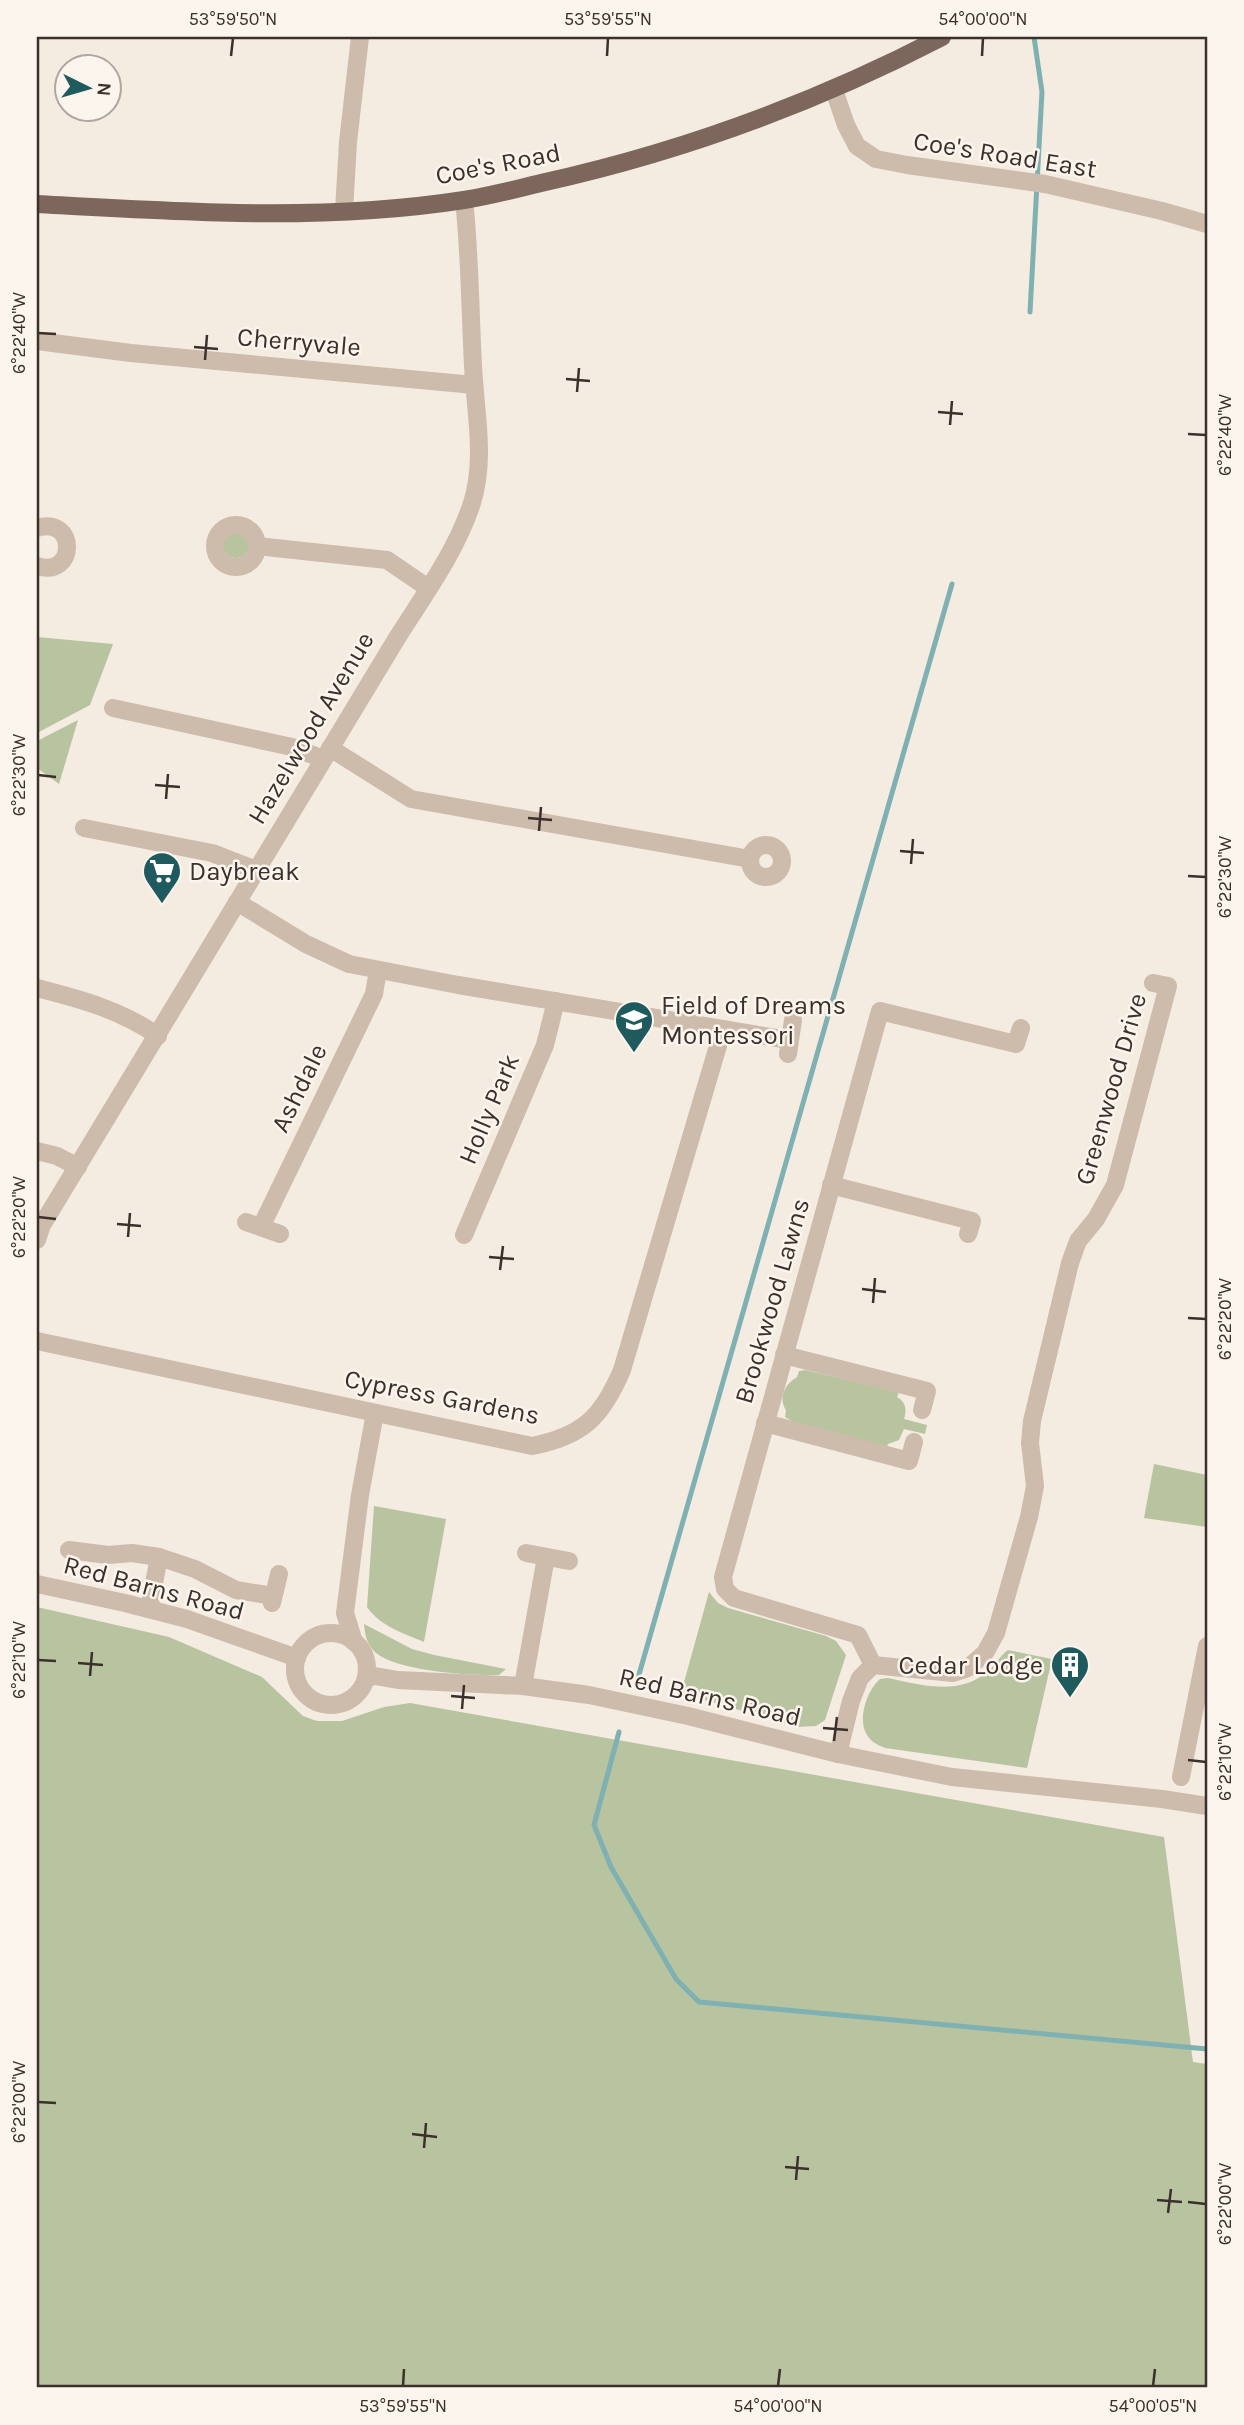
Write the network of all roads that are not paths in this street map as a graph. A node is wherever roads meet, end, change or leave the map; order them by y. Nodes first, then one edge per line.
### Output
1 (360, 37) edge
2 (942, 37) edge
3 (834, 90) junction
4 (464, 200) junction
5 (37, 204) edge
6 (344, 211) junction
7 (1207, 224) edge
8 (37, 341) edge
9 (474, 385) junction
10 (37, 528) edge
11 (257, 546) dead end
12 (37, 566) edge
13 (428, 588) junction
14 (114, 706) dead end
15 (326, 754) junction
16 (84, 828) dead end
17 (750, 859) dead end
18 (256, 870) junction
19 (237, 902) junction
20 (378, 970) junction
21 (1153, 983) dead end
22 (37, 988) edge
23 (556, 1001) junction
24 (793, 1020) dead end
25 (1021, 1028) dead end
26 (723, 1029) junction
27 (158, 1036) junction
28 (37, 1151) edge
29 (78, 1167) junction
30 (831, 1185) junction
31 (280, 1234) dead end
32 (968, 1234) dead end
33 (464, 1235) dead end
34 (37, 1240) edge
35 (37, 1340) edge
36 (784, 1355) junction
37 (922, 1410) dead end
38 (375, 1413) junction
39 (765, 1423) junction
40 (914, 1442) dead end
41 (69, 1550) dead end
42 (526, 1553) dead end
43 (546, 1557) junction
44 (159, 1558) junction
45 (569, 1561) dead end
46 (279, 1574) dead end
47 (37, 1584) edge
48 (149, 1609) junction
49 (345, 1613) junction
50 (323, 1634) junction
51 (354, 1642) junction
52 (1207, 1646) edge
53 (297, 1658) junction
54 (873, 1665) junction
55 (366, 1678) junction
56 (523, 1686) junction
57 (838, 1754) junction
58 (1181, 1777) dead end
59 (1207, 1806) edge

1 - 6 street
2 - 3 main road, Coe's Road
3 - 4 main road, Coe's Road
3 - 7 street, Coe's Road East
4 - 6 main road, Coe's Road
4 - 9 street, Hazelwood Avenue
5 - 6 main road, Coe's Road
8 - 9 street, Cherryvale
9 - 13 street, Hazelwood Avenue
10 - 12 street
11 - 13 street
13 - 15 street, Hazelwood Avenue
14 - 15 street
15 - 17 street
15 - 18 street, Hazelwood Avenue
16 - 18 street
18 - 19 street, Hazelwood Avenue
19 - 20 street
19 - 27 street, Hazelwood Avenue
20 - 23 street
20 - 31 street, Ashdale
21 - 54 street, Greenwood Drive
22 - 27 street
23 - 26 street
23 - 33 street, Holly Park
24 - 26 street
25 - 30 street, Brookwood Lawns
26 - 38 street, Cypress Gardens
27 - 29 street, Hazelwood Avenue
28 - 29 street
29 - 34 street, Hazelwood Avenue
30 - 32 street
30 - 36 street, Brookwood Lawns
35 - 38 street, Cypress Gardens
36 - 37 street
36 - 39 street, Brookwood Lawns
38 - 49 street
39 - 40 street
39 - 54 street, Brookwood Lawns
41 - 44 street
42 - 43 street
43 - 45 street
43 - 56 street
44 - 46 street
44 - 48 street
47 - 48 street, Red Barns Road
48 - 53 street, Red Barns Road
49 - 50 street
49 - 51 street
50 - 51 street
50 - 53 street
51 - 55 street
52 - 58 street
53 - 55 street
54 - 57 street
55 - 56 street, Red Barns Road
56 - 57 street, Red Barns Road
57 - 59 street, Red Barns Road

